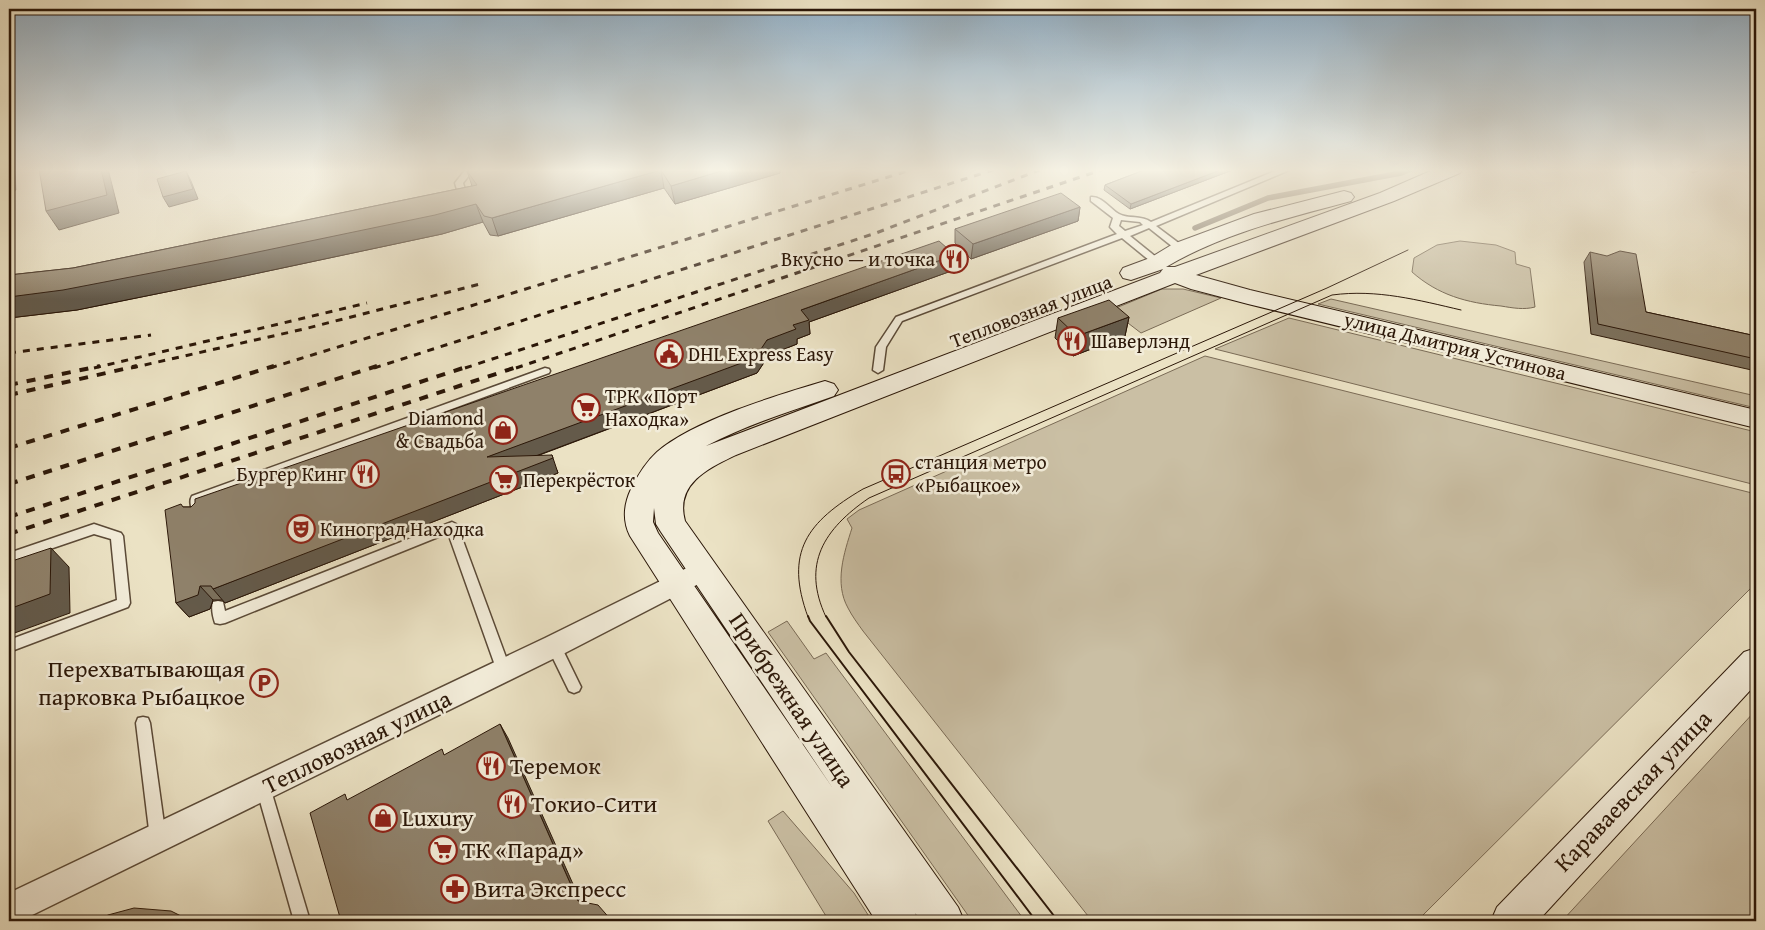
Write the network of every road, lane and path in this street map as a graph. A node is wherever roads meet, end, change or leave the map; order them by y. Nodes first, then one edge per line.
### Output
1 (1112, 212) edge
2 (1181, 212) edge
3 (1284, 212) edge
4 (1340, 212) edge
5 (1118, 217) junction
6 (1150, 225) junction
7 (1124, 235) junction
8 (1182, 249) junction
9 (1167, 269) junction
10 (878, 370) junction
11 (545, 371) dead end
12 (1756, 419) edge
13 (670, 472) junction
14 (199, 517) edge
15 (9, 558) edge
16 (690, 577) junction
17 (218, 606) dead end
18 (9, 646) edge
19 (554, 646) junction
20 (1756, 662) edge
21 (504, 670) junction
22 (574, 687) dead end
23 (142, 724) dead end
24 (263, 787) junction
25 (158, 838) junction
26 (9, 910) edge
27 (302, 921) edge
28 (899, 921) edge
29 (944, 921) edge
30 (1511, 921) edge

1 - 5 lane
2 - 6 lane
3 - 8 street, Тепловозная улица
4 - 9 street, Тепловозная улица
5 - 6 lane
5 - 7 lane
6 - 7 lane
6 - 8 lane
7 - 9 lane
7 - 10 lane
8 - 9 street, Тепловозная улица
9 - 10 street, Тепловозная улица
9 - 12 street, улица Дмитрия Устинова
9 - 13 street, Тепловозная улица
10 - 13 street, Тепловозная улица
11 - 14 lane
13 - 16 street, Прибрежная улица
15 - 18 lane
16 - 19 street, Тепловозная улица
16 - 28 street, Прибрежная улица
16 - 29 street, Прибрежная улица
17 - 21 lane
19 - 21 street, Тепловозная улица
19 - 22 lane
20 - 30 street, Караваевская улица
21 - 24 street, Тепловозная улица
23 - 25 lane
24 - 25 street, Тепловозная улица
24 - 27 lane
25 - 26 street, Тепловозная улица

